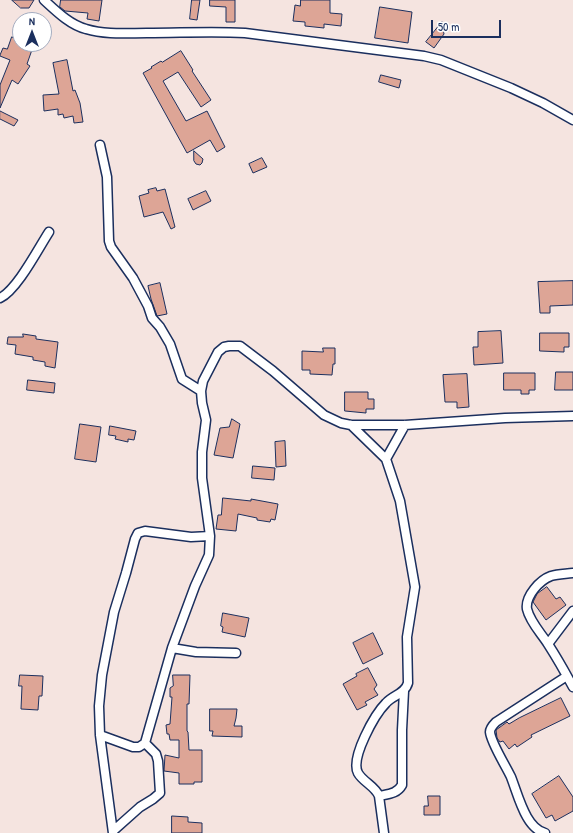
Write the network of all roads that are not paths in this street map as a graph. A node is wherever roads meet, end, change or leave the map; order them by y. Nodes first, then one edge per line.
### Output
1 (44, 0) edge
2 (573, 120) edge
3 (100, 145) dead end
4 (49, 232) dead end
5 (0, 298) edge
6 (202, 391) junction
7 (573, 416) edge
8 (351, 425) junction
9 (405, 425) junction
10 (386, 459) junction
11 (210, 536) junction
12 (573, 573) edge
13 (573, 612) edge
14 (548, 644) junction
15 (172, 648) junction
16 (236, 653) dead end
17 (567, 676) junction
18 (573, 687) edge
19 (404, 691) junction
20 (100, 735) junction
21 (145, 743) junction
22 (379, 796) junction
23 (113, 832) edge
24 (384, 833) edge
25 (545, 833) edge

1 - 2 street
3 - 6 street
4 - 5 street
6 - 8 street
6 - 11 street
7 - 9 street
8 - 9 street
8 - 10 street
9 - 10 street
10 - 19 street
11 - 15 street
11 - 20 street
12 - 14 street
13 - 14 street
14 - 17 street
15 - 16 street
15 - 21 street
17 - 18 street
17 - 25 street
19 - 22 street
19 - 22 street
20 - 21 street
20 - 23 street
21 - 23 street
22 - 24 street

